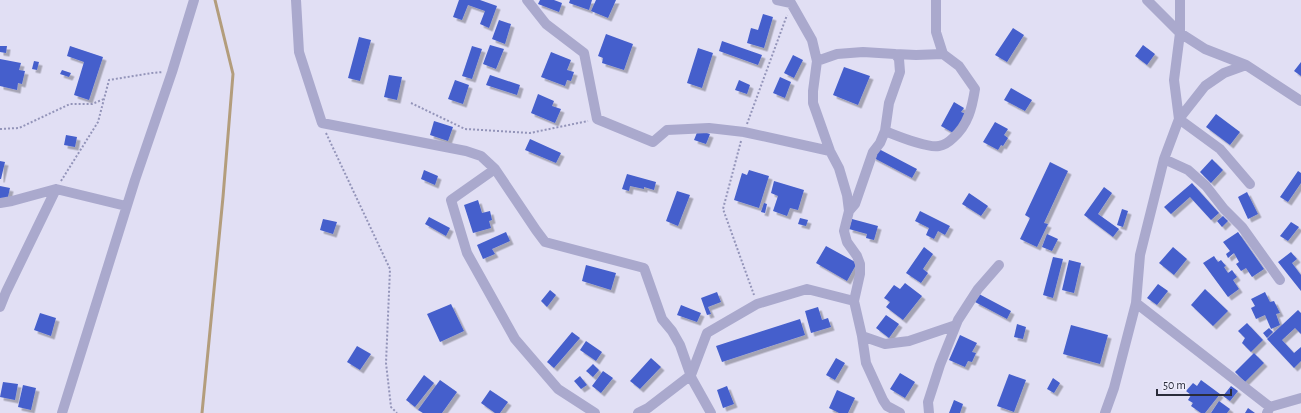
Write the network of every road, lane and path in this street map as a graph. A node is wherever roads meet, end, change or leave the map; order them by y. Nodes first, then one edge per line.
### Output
1 (194, 0) edge
2 (296, 0) edge
3 (527, 0) edge
4 (777, 0) edge
5 (936, 0) edge
6 (1147, 0) edge
7 (1180, 0) edge
8 (795, 2) edge
9 (1180, 33) junction
10 (895, 54) junction
11 (943, 54) junction
12 (916, 55) junction
13 (817, 61) junction
14 (1246, 65) junction
15 (172, 72) junction
16 (900, 72) junction
17 (104, 99) junction
18 (1301, 101) edge
19 (411, 103) dead end
20 (1179, 118) junction
21 (597, 119) junction
22 (322, 123) junction
23 (0, 129) edge
24 (885, 131) junction
25 (744, 132) junction
26 (830, 151) junction
27 (1164, 159) junction
28 (495, 170) junction
29 (1250, 184) dead end
30 (56, 189) junction
31 (0, 202) edge
32 (126, 206) junction
33 (849, 211) junction
34 (999, 265) dead end
35 (1280, 280) dead end
36 (854, 301) junction
37 (1136, 303) junction
38 (757, 304) junction
39 (0, 307) edge
40 (956, 325) junction
41 (862, 336) junction
42 (691, 375) junction
43 (1301, 398) edge
44 (1269, 410) edge
45 (62, 413) edge
46 (397, 413) edge
47 (595, 413) edge
48 (638, 413) edge
49 (711, 413) edge
50 (900, 413) edge
51 (929, 413) edge
52 (1105, 413) edge

1 - 15 street
2 - 22 street
3 - 21 street
4 - 8 street
5 - 11 street
6 - 9 street
7 - 9 street
8 - 13 street
8 - 25 path
9 - 14 street
9 - 20 street
10 - 12 street
10 - 13 street
10 - 16 street
11 - 12 street
11 - 24 street
12 - 16 street
13 - 26 street
14 - 18 street
14 - 20 street
15 - 17 path
15 - 32 street
16 - 24 street
17 - 23 path
17 - 30 path
19 - 21 path
20 - 27 street
20 - 29 street
21 - 25 street
22 - 28 street
22 - 46 path
24 - 33 street
25 - 26 street
25 - 38 path
26 - 33 street
27 - 35 street
27 - 37 street
28 - 42 street
28 - 47 street
30 - 31 street
30 - 32 street
30 - 39 street
32 - 45 street
33 - 36 street
34 - 40 street
36 - 38 street
36 - 41 street
37 - 44 street
37 - 52 street
38 - 42 street
40 - 41 street
40 - 51 street
41 - 50 street
42 - 48 street
42 - 49 street
43 - 44 street

